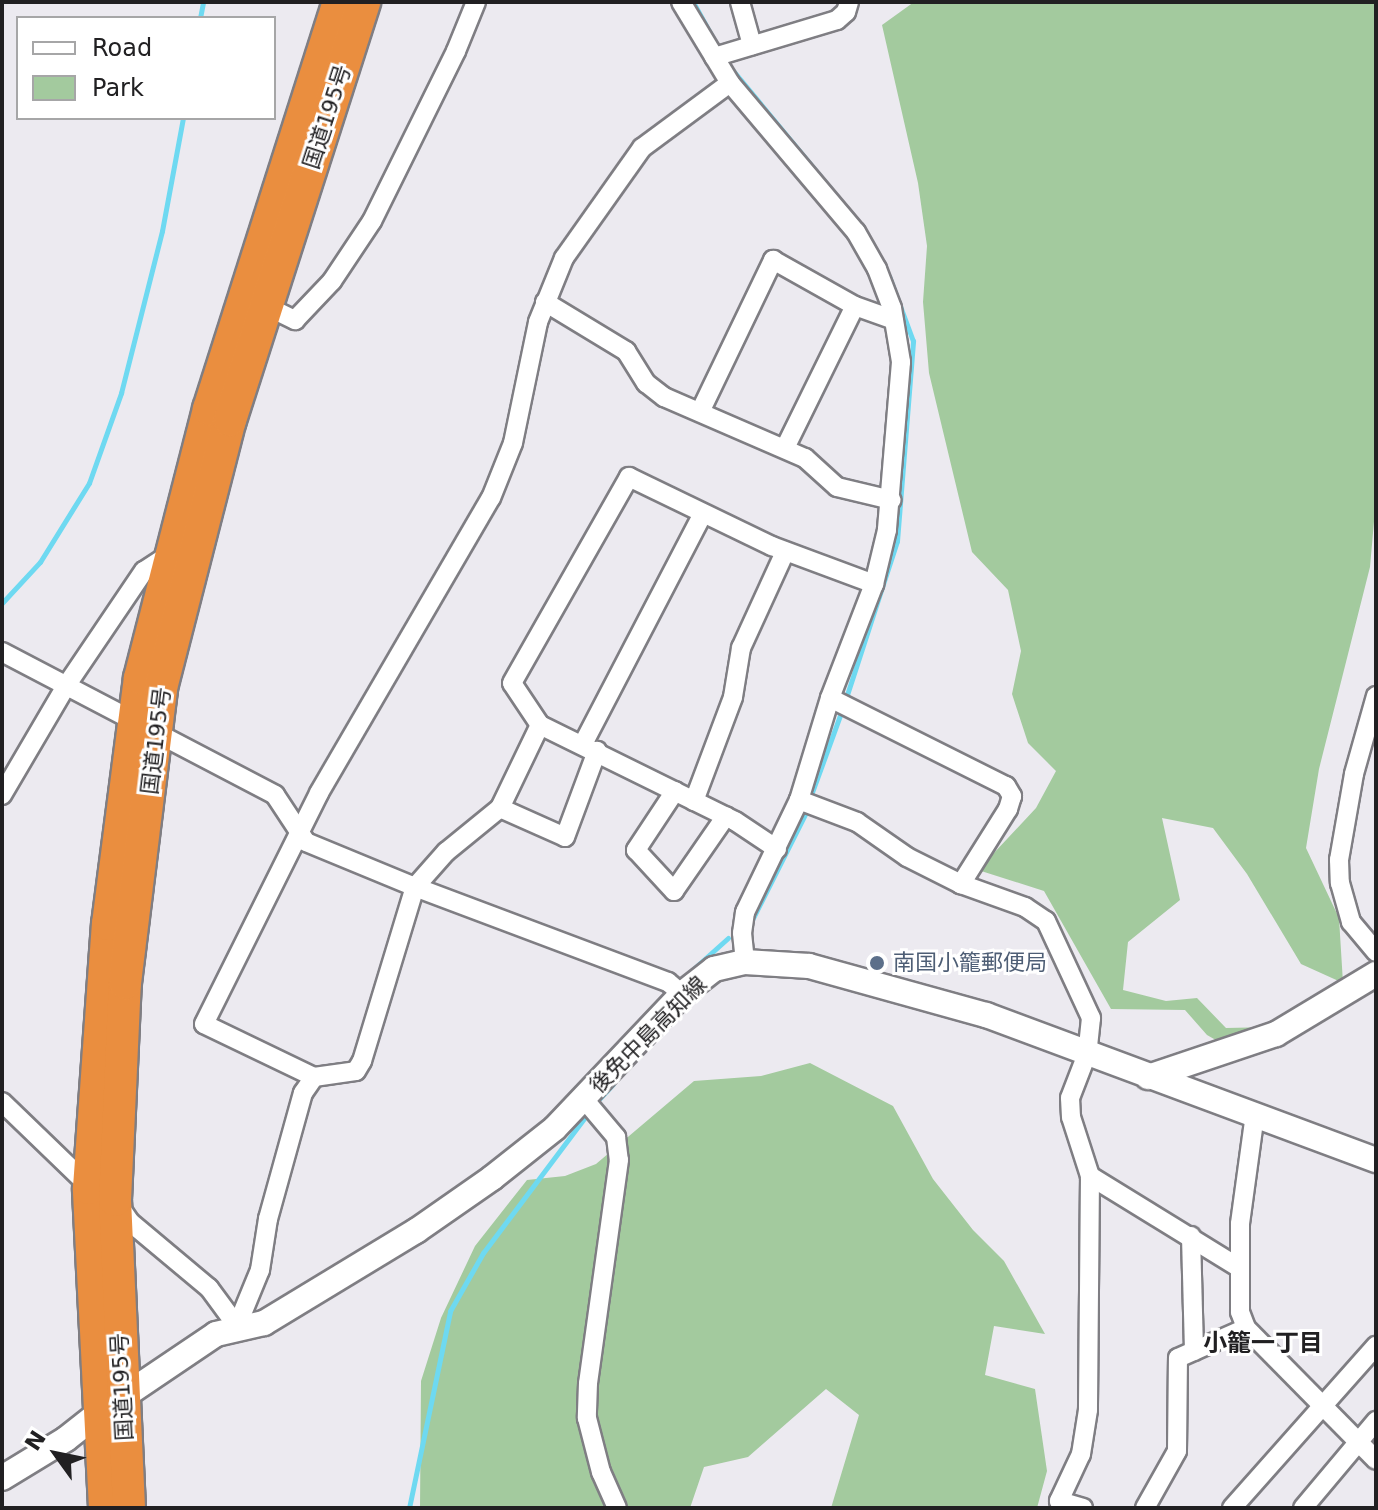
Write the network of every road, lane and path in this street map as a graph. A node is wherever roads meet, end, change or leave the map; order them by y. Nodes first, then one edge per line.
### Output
1 (339, 2) edge
2 (364, 2) edge
3 (476, 2) edge
4 (681, 2) edge
5 (740, 2) edge
6 (849, 2) edge
7 (752, 45) junction
8 (714, 57) junction
9 (730, 83) junction
10 (255, 301) junction
11 (545, 302) junction
12 (855, 306) junction
13 (894, 320) junction
14 (700, 412) junction
15 (785, 448) junction
16 (891, 500) junction
17 (703, 513) junction
18 (785, 552) junction
19 (169, 555) junction
20 (874, 584) junction
21 (2, 652) edge
22 (66, 686) junction
23 (1376, 696) edge
24 (834, 700) junction
25 (1372, 720) edge
26 (540, 725) junction
27 (145, 727) junction
28 (590, 748) junction
29 (675, 791) junction
30 (2, 795) edge
31 (799, 800) junction
32 (694, 801) junction
33 (500, 808) junction
34 (726, 816) junction
35 (299, 834) junction
36 (777, 849) junction
37 (961, 884) junction
38 (415, 887) junction
39 (1376, 952) edge
40 (745, 962) junction
41 (1376, 974) edge
42 (682, 994) junction
43 (1087, 1054) junction
44 (314, 1077) junction
45 (1148, 1077) junction
46 (584, 1099) junction
47 (2, 1102) edge
48 (1255, 1114) junction
49 (1376, 1160) edge
50 (1090, 1176) junction
51 (102, 1194) junction
52 (1191, 1236) junction
53 (1238, 1267) junction
54 (237, 1326) junction
55 (1246, 1328) junction
56 (1376, 1346) edge
57 (1194, 1351) junction
58 (1324, 1404) junction
59 (111, 1405) junction
60 (1376, 1421) edge
61 (1358, 1442) junction
62 (1376, 1460) edge
63 (2, 1478) edge
64 (105, 1508) edge
65 (129, 1508) edge
66 (617, 1508) edge
67 (1083, 1508) edge
68 (1145, 1508) edge
69 (1232, 1508) edge
70 (1303, 1508) edge

1 - 10 highway, 国道195号
2 - 10 highway, 国道195号
3 - 10 street
4 - 8 street
5 - 7 street
6 - 7 street
7 - 8 street
8 - 9 street
9 - 11 street
9 - 13 street
10 - 19 highway, 国道195号
10 - 27 highway, 国道195号
11 - 14 street
11 - 35 street
12 - 13 street
12 - 14 street
12 - 15 street
13 - 16 street
14 - 15 street
15 - 16 street
16 - 20 street
17 - 18 street
17 - 26 street
17 - 28 street
18 - 20 street
18 - 32 street
19 - 22 street
19 - 27 highway, 国道195号
20 - 24 street
21 - 22 street
22 - 27 street
22 - 30 street
23 - 25 street
24 - 31 street
24 - 37 street
25 - 39 street
26 - 28 street
26 - 33 street
27 - 35 street
27 - 51 highway, 国道195号
28 - 29 street
28 - 33 street
29 - 32 street
29 - 34 street
31 - 36 street
31 - 37 street
32 - 34 street
33 - 38 street
34 - 36 street
35 - 38 street
35 - 44 street
36 - 40 street
37 - 43 street
38 - 42 street
38 - 44 street
40 - 42 main road, 後免中島高知線
40 - 43 main road, 後免中島高知線
41 - 45 main road
42 - 46 main road, 後免中島高知線
43 - 45 main road, 後免中島高知線
43 - 50 street
44 - 54 street
45 - 48 main road, 後免中島高知線
46 - 54 main road, 後免中島高知線
46 - 66 street
47 - 51 street
48 - 49 main road, 後免中島高知線
48 - 53 street
50 - 52 street
50 - 67 street
51 - 54 street
51 - 59 highway, 国道195号
52 - 53 street
52 - 57 street
53 - 55 street
54 - 59 main road, 後免中島高知線
55 - 57 street
55 - 58 street
56 - 58 street
57 - 68 street
58 - 61 street
58 - 69 street
59 - 63 main road, 後免中島高知線
59 - 64 highway, 国道195号
59 - 65 highway, 国道195号
60 - 61 street
61 - 62 street
61 - 70 street

